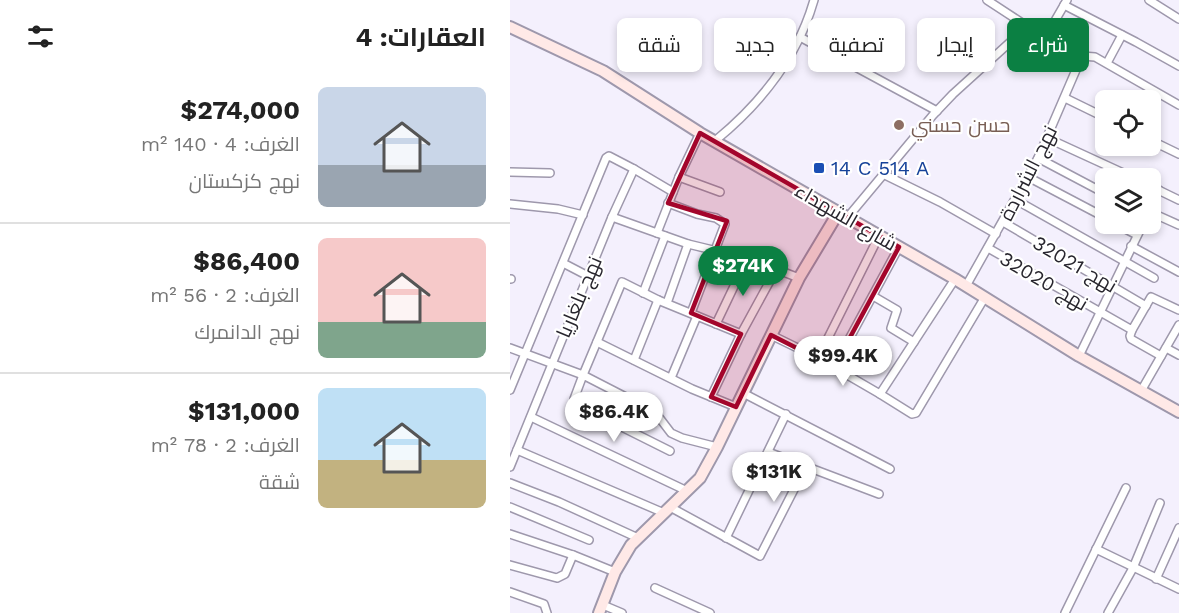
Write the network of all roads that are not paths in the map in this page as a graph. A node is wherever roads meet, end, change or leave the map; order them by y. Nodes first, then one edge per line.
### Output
1 (814, 0) edge
2 (987, 0) edge
3 (1149, 0) edge
4 (1065, 2) edge
5 (1015, 18) edge
6 (1056, 18) edge
7 (1179, 19) edge
8 (510, 27) edge
9 (1122, 35) junction
10 (800, 37) junction
11 (1007, 45) edge
12 (1089, 57) edge
13 (1107, 63) junction
14 (1179, 66) edge
15 (1076, 72) edge
16 (1065, 98) junction
17 (1179, 105) edge
18 (936, 111) junction
19 (1095, 113) edge
20 (700, 133) junction
21 (1047, 138) junction
22 (716, 140) junction
23 (1161, 145) edge
24 (1179, 154) edge
25 (1038, 158) junction
26 (1112, 168) edge
27 (634, 169) junction
28 (510, 172) edge
29 (550, 173) dead end
30 (883, 174) junction
31 (679, 177) junction
32 (1028, 177) junction
33 (1095, 188) edge
34 (1161, 191) edge
35 (673, 192) junction
36 (720, 192) dead end
37 (1016, 200) junction
38 (1179, 200) edge
39 (668, 203) junction
40 (510, 204) edge
41 (1095, 212) edge
42 (583, 215) junction
43 (842, 216) junction
44 (612, 217) junction
45 (1161, 217) edge
46 (1003, 222) junction
47 (1179, 225) edge
48 (661, 234) junction
49 (996, 234) junction
50 (1137, 235) edge
51 (879, 236) junction
52 (688, 244) junction
53 (1131, 246) junction
54 (899, 248) junction
55 (988, 248) junction
56 (715, 251) junction
57 (747, 259) junction
58 (1124, 261) junction
59 (563, 263) junction
60 (777, 268) junction
61 (1179, 272) edge
62 (588, 276) junction
63 (799, 278) junction
64 (1154, 278) dead end
65 (955, 279) junction
66 (966, 286) junction
67 (1113, 286) junction
68 (643, 293) junction
69 (873, 296) junction
70 (985, 297) junction
71 (658, 300) junction
72 (667, 303) junction
73 (1146, 306) junction
74 (1179, 310) edge
75 (1100, 313) junction
76 (694, 315) junction
77 (716, 324) junction
78 (1179, 325) edge
79 (1132, 330) junction
80 (741, 334) junction
81 (771, 335) junction
82 (597, 342) junction
83 (914, 342) junction
84 (510, 348) edge
85 (1166, 348) junction
86 (525, 354) junction
87 (1179, 355) edge
88 (1079, 356) junction
89 (1161, 356) junction
90 (818, 358) junction
91 (634, 360) junction
92 (551, 364) junction
93 (834, 367) junction
94 (583, 375) junction
95 (671, 378) junction
96 (511, 385) edge
97 (1141, 391) junction
98 (743, 393) junction
99 (880, 394) junction
100 (711, 397) junction
101 (736, 407) junction
102 (1179, 412) edge
103 (786, 414) junction
104 (531, 417) junction
105 (717, 447) junction
106 (517, 450) junction
107 (670, 451) dead end
108 (768, 452) junction
109 (806, 466) junction
110 (510, 467) edge
111 (890, 469) dead end
112 (510, 483) edge
113 (1126, 488) dead end
114 (687, 492) junction
115 (879, 494) dead end
116 (1160, 503) dead end
117 (510, 507) edge
118 (667, 510) junction
119 (1179, 528) edge
120 (510, 534) edge
121 (638, 537) junction
122 (726, 538) junction
123 (589, 540) dead end
124 (1096, 549) junction
125 (573, 555) junction
126 (510, 565) edge
127 (1133, 568) junction
128 (615, 573) junction
129 (1156, 579) junction
130 (1178, 586) edge
131 (655, 588) dead end
132 (510, 592) edge
133 (601, 609) edge
134 (547, 613) edge
135 (622, 613) edge
136 (710, 613) edge
137 (1065, 613) edge
138 (1108, 613) edge

1 - 10 street
2 - 5 street
3 - 7 street
4 - 6 street
4 - 9 street
8 - 20 street, شارع الشهداء
9 - 13 street
9 - 14 street
10 - 18 street
10 - 22 street
11 - 18 street
12 - 13 street
13 - 17 street
15 - 16 street, نهج الشراردة
16 - 19 street
16 - 21 street, نهج الشراردة
18 - 30 street
20 - 22 street, شارع الشهداء
20 - 31 street
21 - 25 street, نهج الشراردة
21 - 26 street
22 - 43 street, شارع الشهداء
23 - 24 street
25 - 32 street, نهج الشراردة
25 - 33 street
27 - 35 street
27 - 42 street
27 - 44 street, نهج بلغاريا
28 - 29 street
30 - 43 street
30 - 49 street
31 - 35 street
31 - 36 street
32 - 37 street, نهج الشراردة
32 - 41 street
34 - 38 street
35 - 39 street
37 - 46 street, نهج الشراردة
37 - 58 street
39 - 48 street
39 - 56 street
40 - 42 street
42 - 59 street
43 - 51 street, شارع الشهداء
43 - 63 street
44 - 48 street
44 - 62 street, نهج بلغاريا
45 - 47 street
46 - 49 street, نهج الشراردة
46 - 67 street, نهج 32021
48 - 52 street
48 - 68 street
49 - 55 street, نهج الشراردة
50 - 53 street
51 - 54 street, شارع الشهداء
51 - 90 street
52 - 56 street
52 - 72 street
53 - 58 street
53 - 61 street
54 - 65 street, شارع الشهداء
54 - 69 street
55 - 66 street, نهج الشراردة
55 - 75 street, نهج 32020
56 - 57 street
56 - 76 street
57 - 60 street
57 - 77 street
58 - 64 street
58 - 67 street
59 - 62 street
59 - 86 street
60 - 63 street
60 - 80 street
62 - 92 street, نهج بلغاريا
63 - 81 street
65 - 66 street, شارع الشهداء
65 - 83 street
66 - 70 street, شارع الشهداء
67 - 73 street, نهج 32021
67 - 75 street
68 - 71 street
68 - 82 street
69 - 83 street
69 - 93 street
70 - 88 street, شارع الشهداء
70 - 99 street
71 - 72 street
71 - 91 street
72 - 76 street
73 - 74 street
73 - 79 street
75 - 79 street, نهج 32020
75 - 88 street
76 - 77 street
76 - 95 street
77 - 80 street
78 - 85 street
79 - 89 street
80 - 100 street
81 - 90 street
81 - 98 street
82 - 91 street
82 - 94 street
83 - 99 street
84 - 86 street
85 - 87 street
85 - 89 street
86 - 92 street
86 - 96 street
88 - 97 street, شارع الشهداء
89 - 97 street
90 - 93 street
91 - 95 street
92 - 94 street
92 - 104 street, نهج بلغاريا
93 - 99 street
94 - 105 street
94 - 107 street
95 - 100 street
97 - 102 street, شارع الشهداء
98 - 101 street
98 - 103 street
100 - 101 street
101 - 105 street
103 - 108 street
103 - 111 street
104 - 106 street, نهج بلغاريا
104 - 114 street
105 - 114 street
106 - 110 street, نهج بلغاريا
106 - 118 street
108 - 109 street
108 - 122 street
109 - 115 street
109 - 122 street
112 - 121 street
113 - 124 street
114 - 118 street
116 - 127 street
117 - 123 street
118 - 121 street
118 - 122 street
119 - 129 street
120 - 125 street
121 - 128 street
124 - 127 street
124 - 137 street
125 - 126 street
125 - 128 street
127 - 129 street
127 - 138 street
128 - 133 street
129 - 130 street
131 - 136 street
132 - 134 street
133 - 135 street

